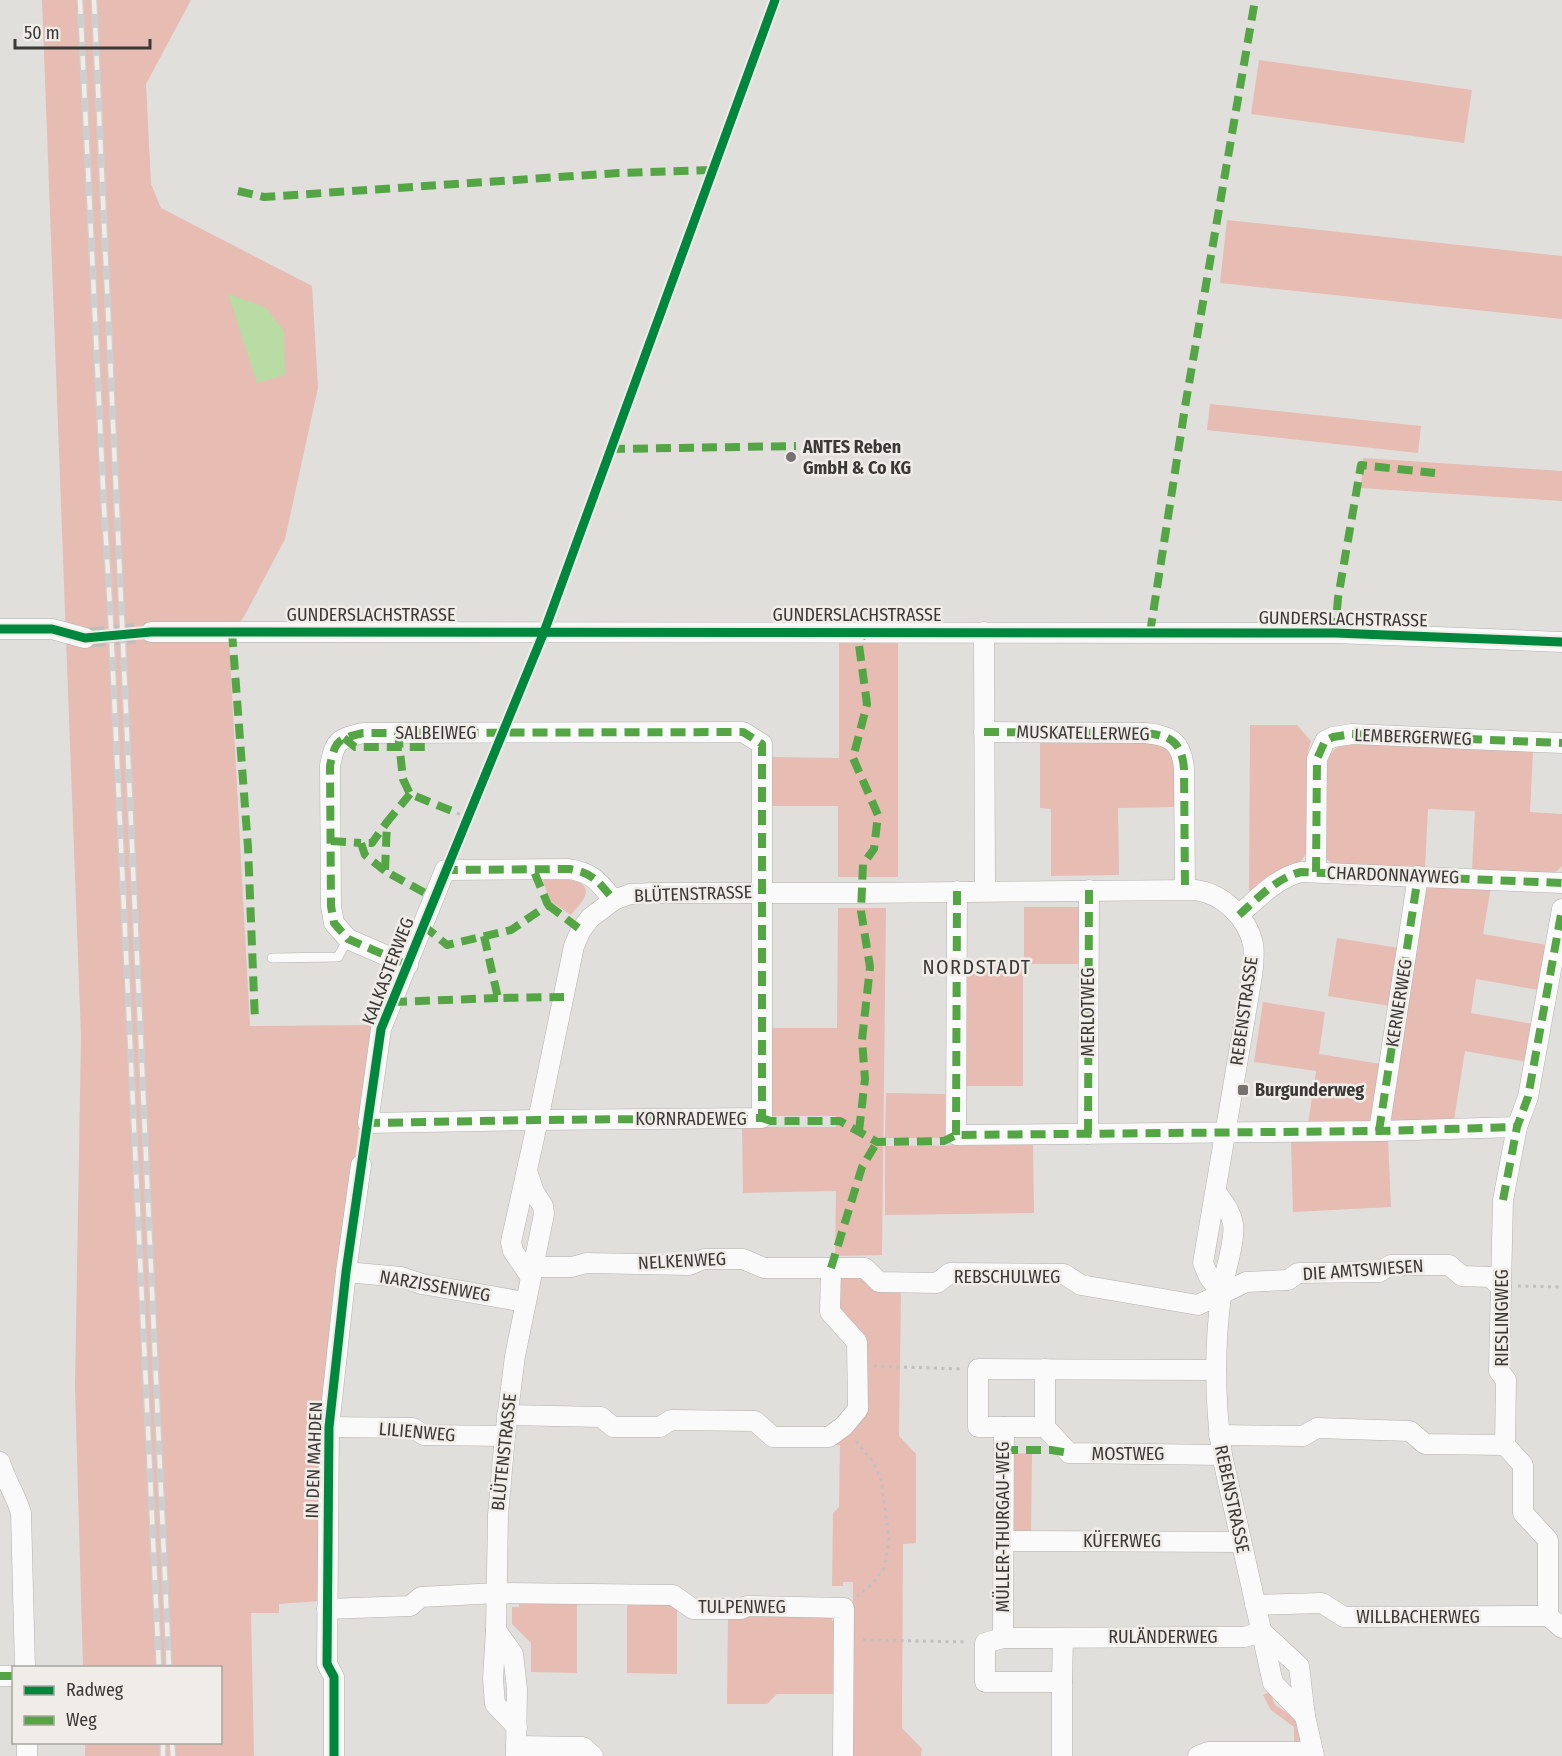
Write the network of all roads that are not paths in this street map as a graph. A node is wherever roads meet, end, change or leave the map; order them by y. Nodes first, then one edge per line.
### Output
1 (0, 629) edge
2 (151, 632) tunnel mouth
3 (984, 632) junction
4 (85, 638) tunnel mouth
5 (1562, 642) edge
6 (984, 732) junction
7 (1562, 743) edge
8 (1316, 872) junction
9 (1419, 876) junction
10 (1562, 883) edge
11 (1185, 889) junction
12 (1089, 890) junction
13 (957, 891) junction
14 (985, 891) junction
15 (763, 892) junction
16 (614, 900) junction
17 (1562, 909) edge
18 (1239, 915) junction
19 (348, 939) junction
20 (272, 958) dead end
21 (408, 964) junction
22 (538, 1120) junction
23 (1517, 1127) junction
24 (1379, 1131) junction
25 (1225, 1132) junction
26 (1088, 1134) junction
27 (361, 1165) dead end
28 (831, 1268) junction
29 (865, 1268) joint
30 (531, 1271) junction
31 (346, 1272) junction
32 (1501, 1287) junction
33 (1221, 1293) junction
34 (525, 1302) junction
35 (1045, 1369) junction
36 (1216, 1370) junction
37 (507, 1415) junction
38 (329, 1427) junction
39 (1004, 1427) junction
40 (1045, 1427) junction
41 (1219, 1435) junction
42 (505, 1436) junction
43 (1505, 1445) junction
44 (1222, 1455) junction
45 (0, 1462) edge
46 (1003, 1541) junction
47 (1241, 1542) junction
48 (496, 1593) junction
49 (1255, 1605) junction
50 (327, 1609) junction
51 (1555, 1622) edge
52 (1262, 1632) junction
53 (1063, 1638) junction
54 (994, 1640) junction
55 (25, 1666) edge
56 (1062, 1682) junction
57 (1305, 1716) junction
58 (516, 1743) edge
59 (1313, 1754) edge
60 (334, 1756) edge
61 (593, 1756) edge
62 (843, 1756) edge
63 (1062, 1756) edge
64 (1198, 1756) edge

1 - 4 street
2 - 3 street, GUNDERSLACHSTRASSE
3 - 5 street, GUNDERSLACHSTRASSE
3 - 6 street
6 - 11 street, MUSKATELLERWEG
6 - 14 street
7 - 8 street, LEMBERGERWEG
8 - 9 street, CHARDONNAYWEG
8 - 18 street, CHARDONNAYWEG
9 - 10 street, CHARDONNAYWEG
9 - 24 street, KERNERWEG
11 - 12 street, REBENSTRASSE
11 - 18 street, REBENSTRASSE
12 - 14 street, REBENSTRASSE
12 - 26 street, MERLOTWEG
13 - 14 street, REBENSTRASSE
13 - 15 street, BLÜTENSTRASSE
13 - 26 street
15 - 16 street, BLÜTENSTRASSE
15 - 19 street, SALBEIWEG
15 - 22 street, KORNRADEWEG
16 - 21 street, KALKASTERWEG
16 - 22 street, BLÜTENSTRASSE
17 - 23 street
18 - 25 street, REBENSTRASSE
19 - 20 lane
19 - 21 street
21 - 22 street, KALKASTERWEG
22 - 30 street, BLÜTENSTRASSE
23 - 24 street
23 - 32 street, RIESLINGWEG
24 - 25 street
25 - 26 street
25 - 33 street, REBENSTRASSE
27 - 31 street, IN DEN MAHDEN
28 - 29 street, NELKENWEG
28 - 30 street, NELKENWEG
28 - 37 street
29 - 33 street, REBSCHULWEG
30 - 34 street, BLÜTENSTRASSE
31 - 34 street, NARZISSENWEG
31 - 38 street, IN DEN MAHDEN
32 - 33 street, DIE AMTSWIESEN
32 - 43 street, RIESLINGWEG
33 - 36 street, REBENSTRASSE
34 - 37 street, BLÜTENSTRASSE
35 - 36 street
35 - 39 street, MÜLLER-THURGAU-WEG
35 - 40 street
36 - 41 street, REBENSTRASSE
37 - 42 street, BLÜTENSTRASSE
38 - 42 street, LILIENWEG
38 - 50 street, IN DEN MAHDEN
39 - 40 street
39 - 46 street, MÜLLER-THURGAU-WEG
40 - 44 street, MOSTWEG
41 - 43 street
41 - 44 street, REBENSTRASSE
42 - 48 street, BLÜTENSTRASSE
43 - 51 street
44 - 47 street, REBENSTRASSE
45 - 55 street
46 - 47 street, KÜFERWEG
46 - 54 street, MÜLLER-THURGAU-WEG
47 - 49 street, REBENSTRASSE
48 - 50 street, TULPENWEG
48 - 58 street, BLÜTENSTRASSE
48 - 62 street, TULPENWEG
49 - 51 street, WILLBACHERWEG
49 - 52 street, REBENSTRASSE
50 - 60 street, IN DEN MAHDEN
52 - 53 street, RULÄNDERWEG
52 - 57 street, REBENSTRASSE
52 - 57 street
53 - 54 street, RULÄNDERWEG
53 - 56 street
54 - 56 street
56 - 63 street
57 - 59 street
58 - 61 street
59 - 64 street

